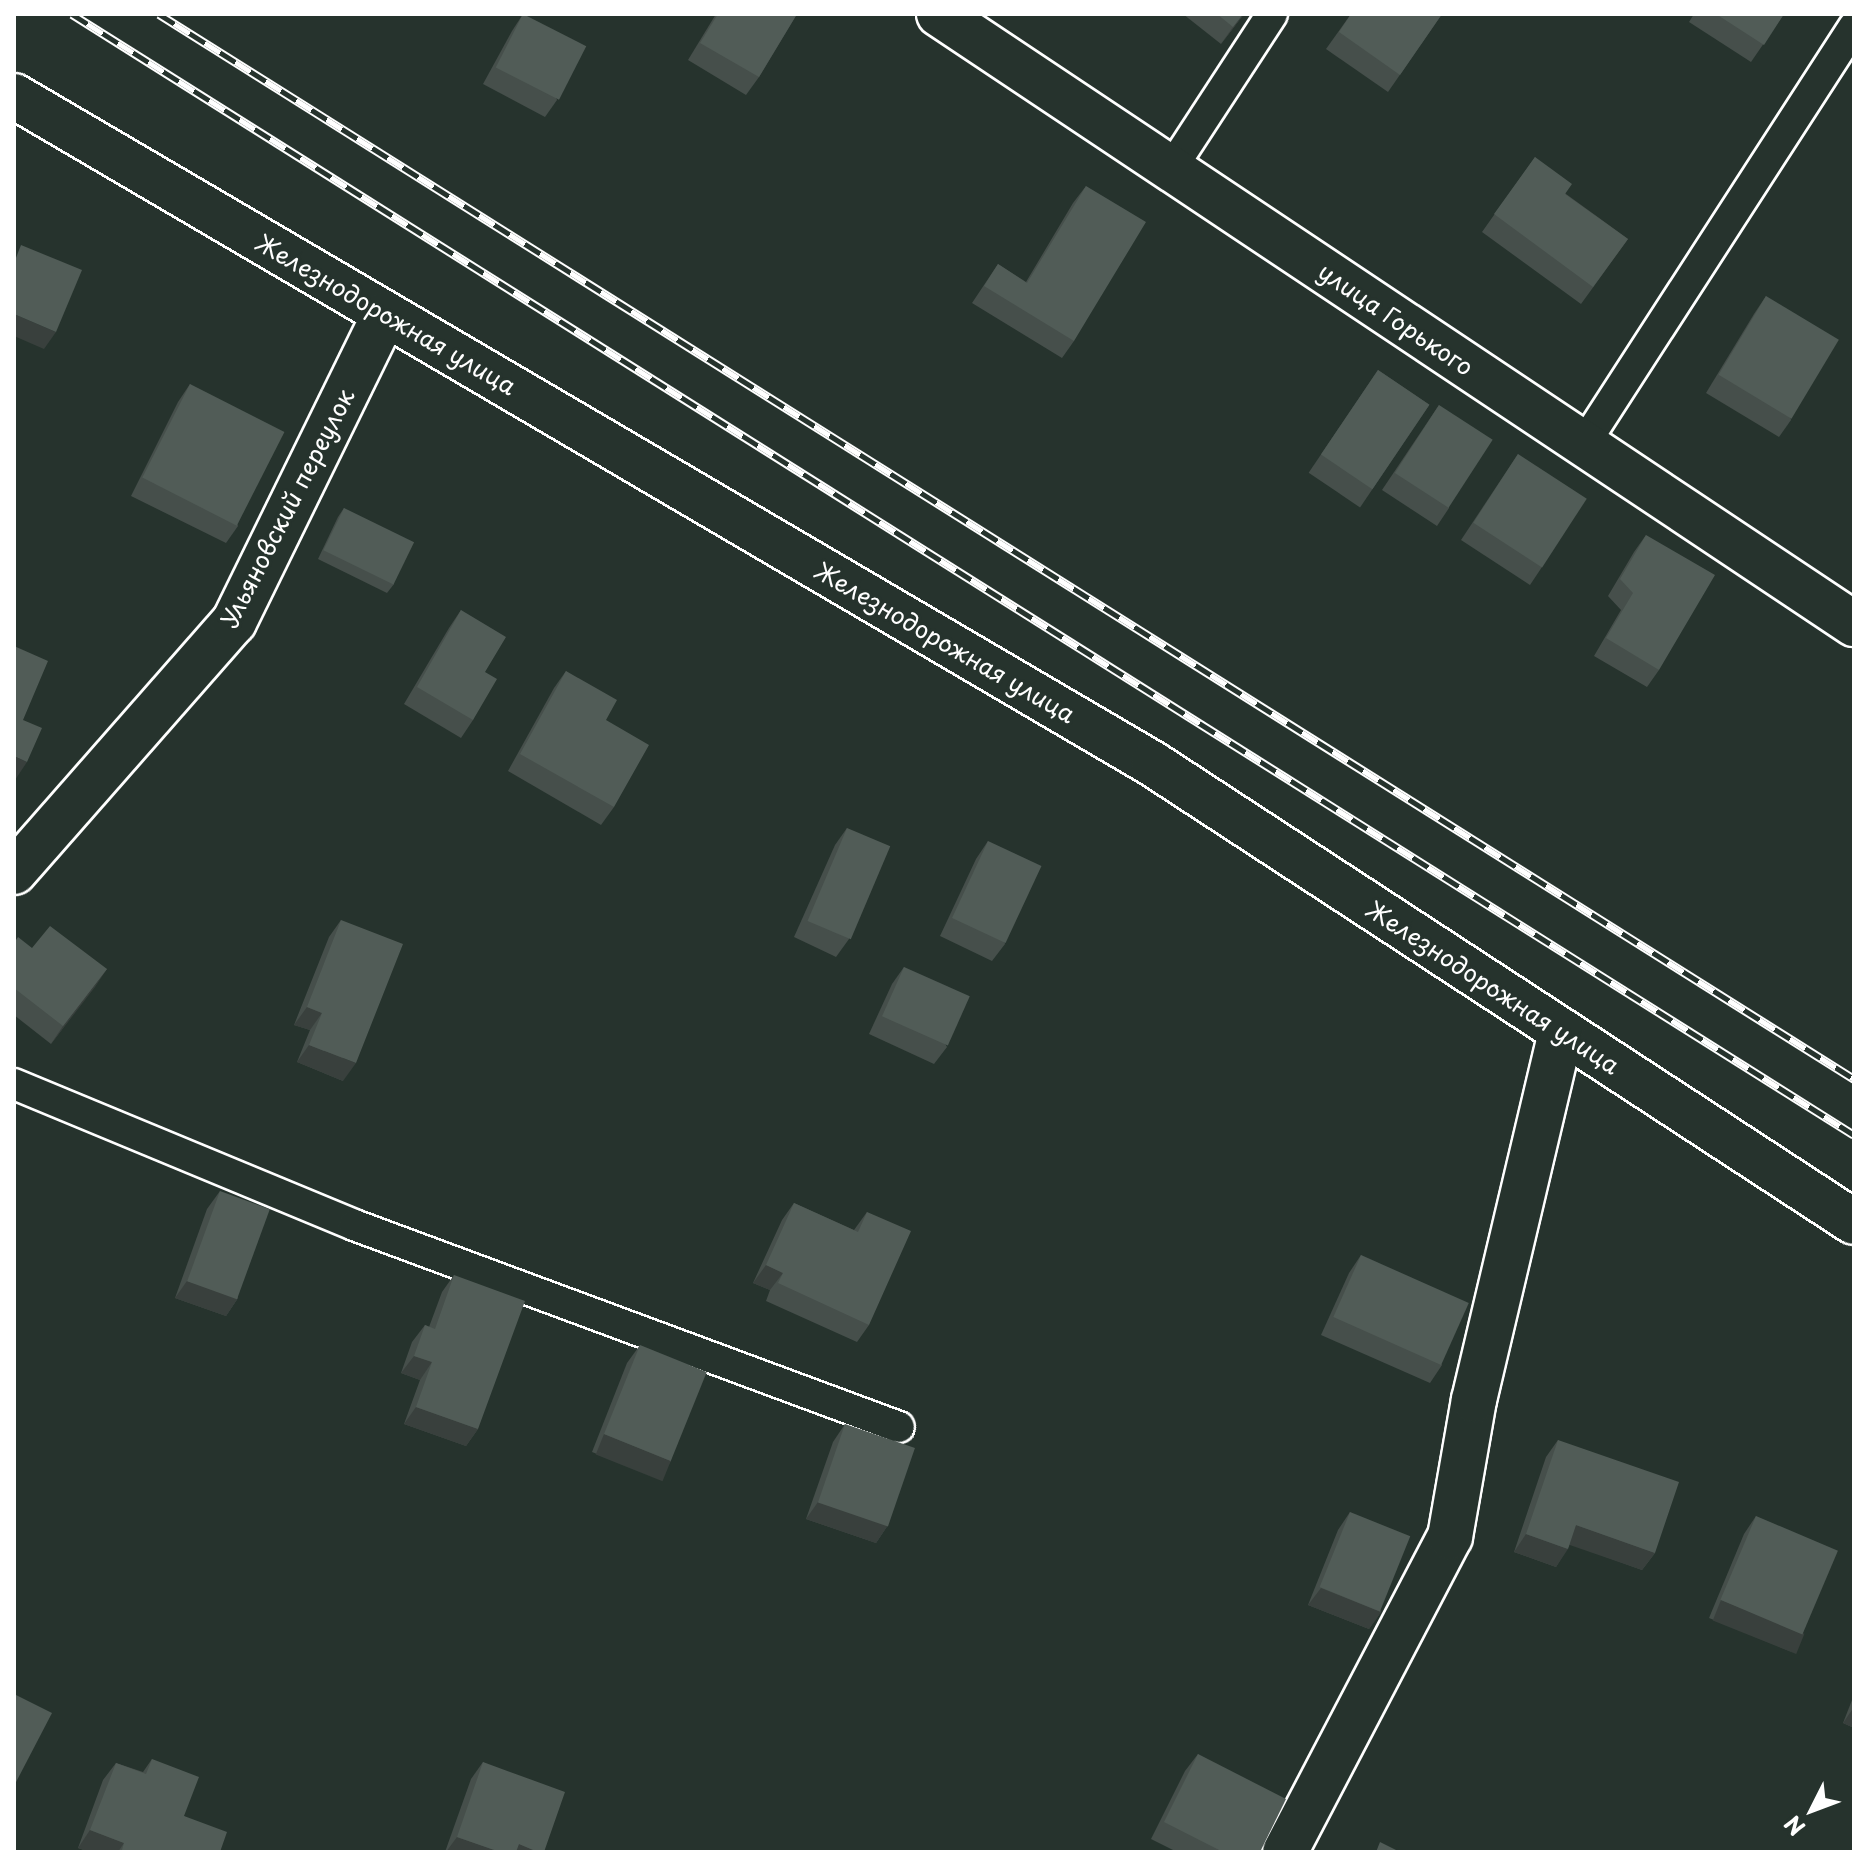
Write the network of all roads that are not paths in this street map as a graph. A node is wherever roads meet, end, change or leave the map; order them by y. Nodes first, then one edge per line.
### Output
1 (939, 14) edge
2 (1272, 14) edge
3 (1854, 27) edge
4 (14, 96) edge
5 (1171, 169) junction
6 (385, 314) junction
7 (1584, 444) junction
8 (1854, 624) edge
9 (14, 872) edge
10 (1561, 1031) junction
11 (14, 1084) edge
12 (1854, 1222) edge
13 (899, 1427) dead end
14 (1285, 1852) edge

1 - 5 street, улица Горького
2 - 5 lane
3 - 7 lane
4 - 6 street, Железнодорожная улица
5 - 7 street, улица Горького
6 - 9 street, Ульяновский переулок
6 - 10 street, Железнодорожная улица
7 - 8 street, улица Горького
10 - 12 street, Железнодорожная улица
10 - 14 street
11 - 13 lane

